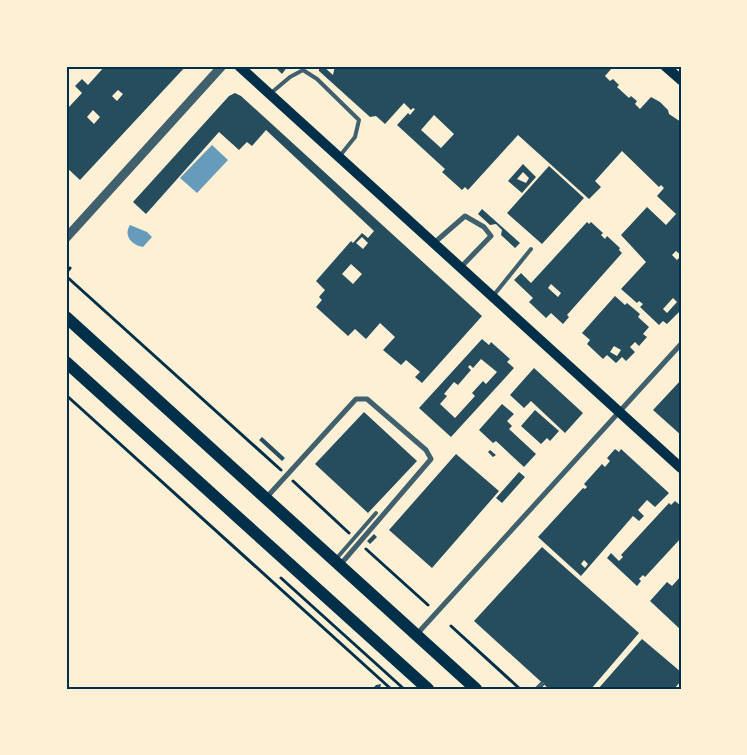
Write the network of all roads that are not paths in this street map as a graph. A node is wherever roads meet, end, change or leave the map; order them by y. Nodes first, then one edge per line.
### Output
1 (222, 66) edge
2 (239, 66) edge
3 (665, 66) edge
4 (681, 80) edge
5 (270, 94) junction
6 (340, 157) junction
7 (66, 238) edge
8 (434, 243) junction
9 (531, 250) dead end
10 (461, 267) junction
11 (493, 296) junction
12 (66, 317) edge
13 (681, 344) edge
14 (66, 362) edge
15 (620, 412) junction
16 (681, 468) edge
17 (266, 498) junction
18 (376, 513) dead end
19 (337, 563) junction
20 (417, 634) junction
21 (542, 684) dead end
22 (428, 689) edge
23 (476, 689) edge
24 (538, 689) edge

1 - 7 street
2 - 5 main road
3 - 4 main road
5 - 6 main road
5 - 6 lane
6 - 8 main road
8 - 10 main road
8 - 10 street
9 - 11 lane
10 - 11 main road
11 - 15 main road
12 - 17 highway
13 - 15 street
14 - 22 highway
15 - 16 main road
15 - 20 street
17 - 19 highway
17 - 19 street
18 - 19 lane
19 - 20 highway
20 - 23 highway
21 - 24 street

